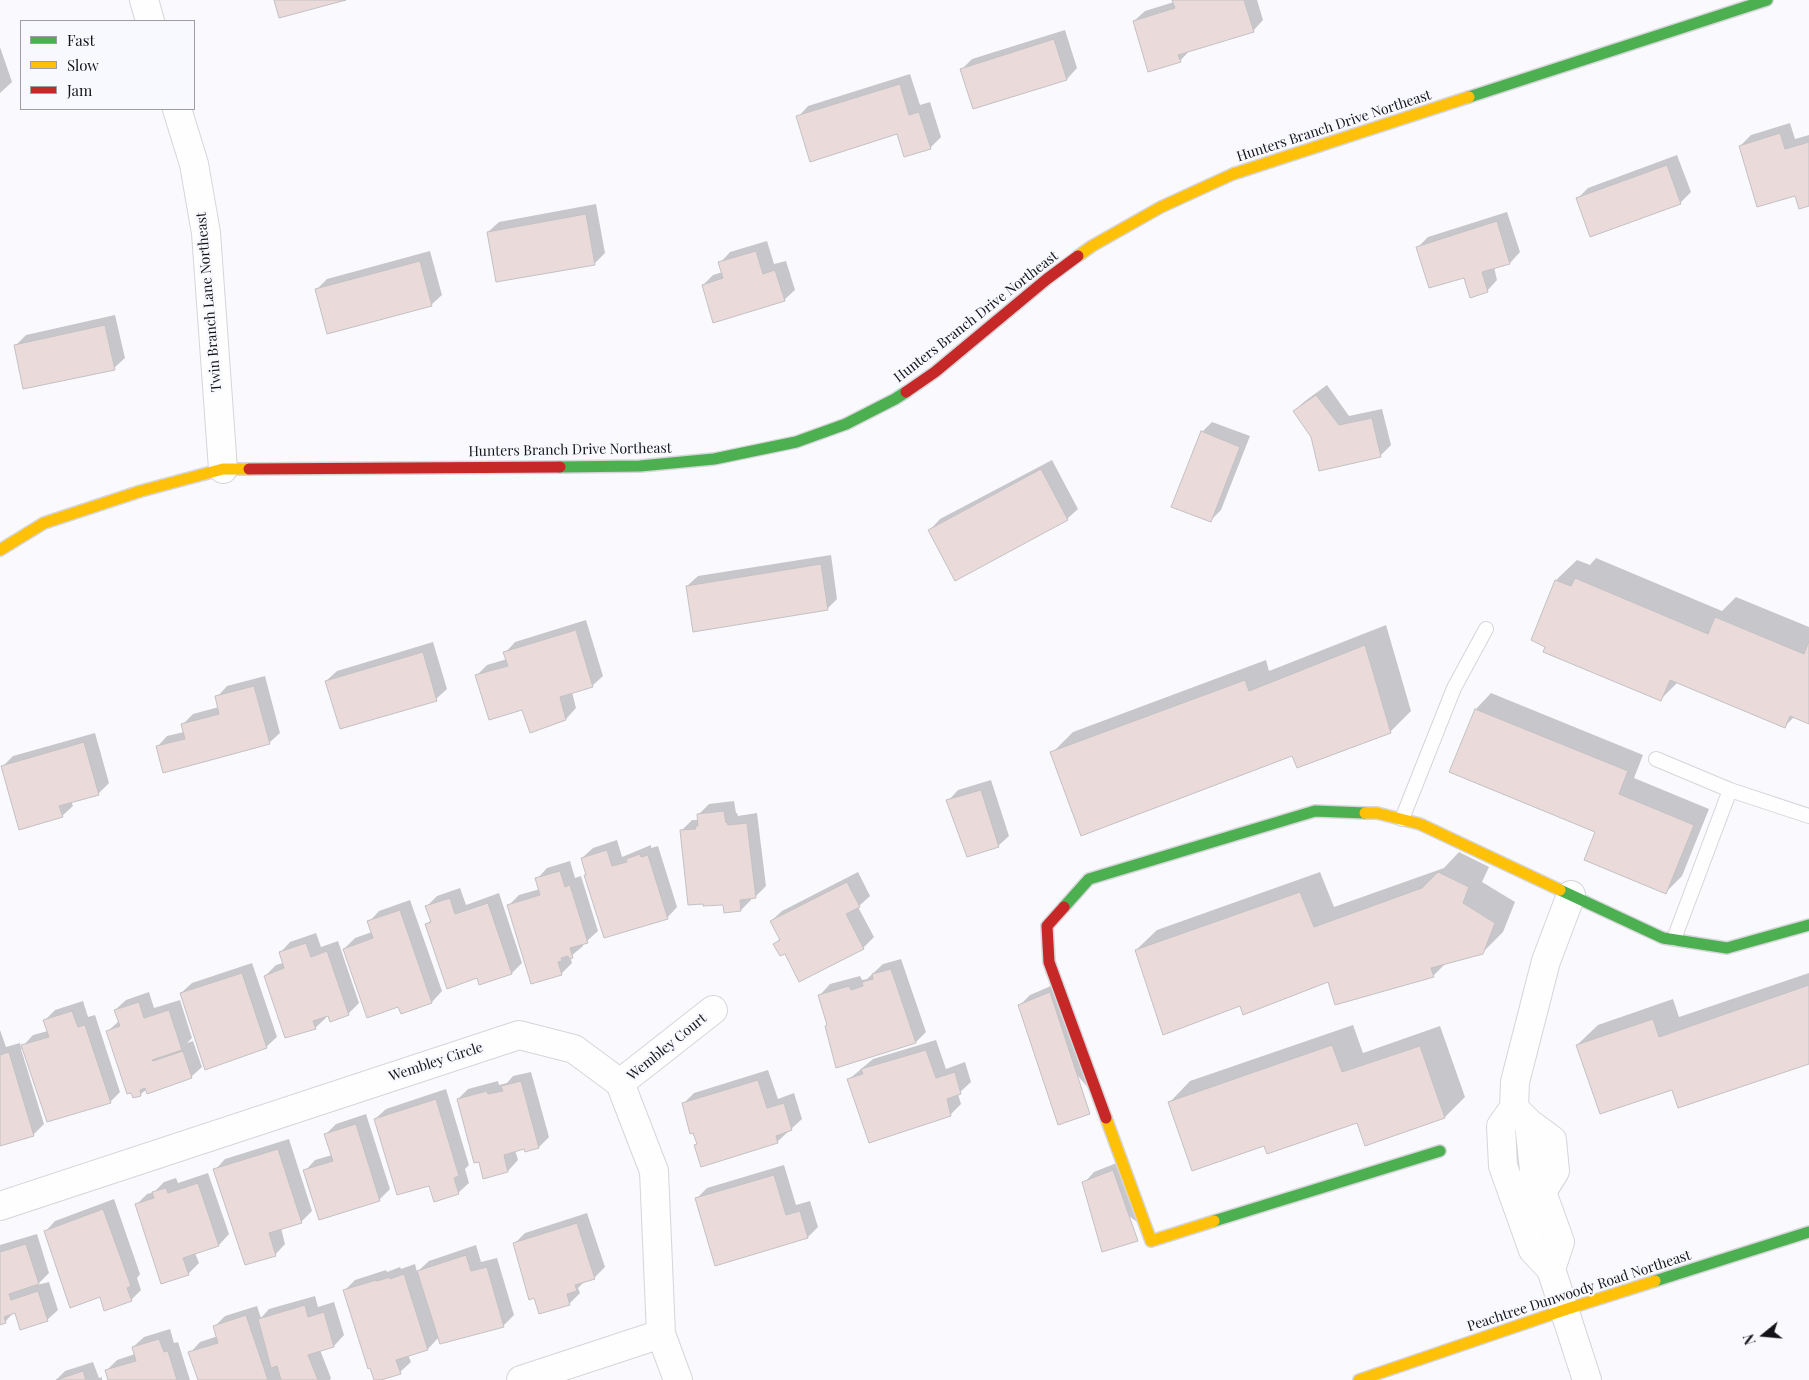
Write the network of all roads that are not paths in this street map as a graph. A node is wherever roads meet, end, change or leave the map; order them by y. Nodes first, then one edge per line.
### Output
1 (144, 0) edge
2 (1767, 0) edge
3 (150, 20) edge
4 (177, 110) edge
5 (223, 469) junction
6 (0, 550) edge
7 (1486, 629) dead end
8 (1656, 759) dead end
9 (1730, 790) junction
10 (1809, 816) edge
11 (1402, 819) junction
12 (1571, 895) junction
13 (1809, 925) edge
14 (1674, 940) junction
15 (713, 1010) dead end
16 (620, 1084) junction
17 (1521, 1115) junction
18 (1440, 1151) dead end
19 (0, 1206) edge
20 (1809, 1232) edge
21 (1552, 1270) junction
22 (1564, 1310) junction
23 (661, 1334) junction
24 (521, 1380) edge
25 (678, 1380) edge
26 (1359, 1380) edge
27 (1587, 1380) edge

1 - 3 street
2 - 5 street, Hunters Branch Drive Northeast
4 - 5 street, Twin Branch Lane Northeast
5 - 6 street, Hunters Branch Drive Northeast
7 - 11 lane
8 - 9 lane
9 - 10 lane
9 - 14 lane
11 - 12 street
11 - 18 street
12 - 14 street
12 - 17 street
13 - 14 street
15 - 16 street, Wembley Court
16 - 19 street, Wembley Circle
16 - 23 street
17 - 21 street
17 - 21 street
20 - 22 street, Peachtree Dunwoody Road Northeast
21 - 22 street
22 - 26 street, Peachtree Dunwoody Road Northeast
22 - 27 street
23 - 24 street
23 - 25 street

